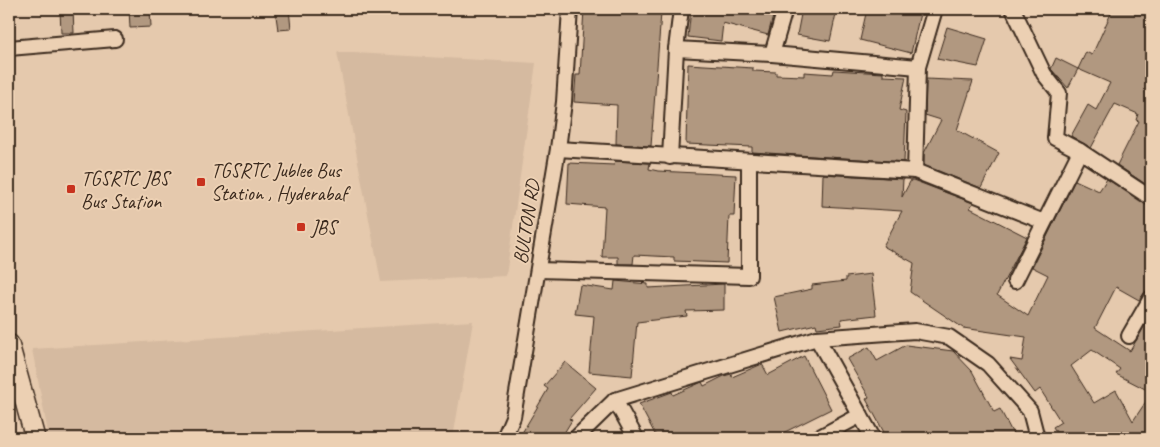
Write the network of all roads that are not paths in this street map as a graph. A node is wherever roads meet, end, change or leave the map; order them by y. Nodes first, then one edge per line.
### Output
1 (570, 9) edge
2 (681, 9) edge
3 (785, 9) edge
4 (936, 9) edge
5 (1013, 9) edge
6 (115, 39) dead end
7 (9, 48) edge
8 (676, 49) junction
9 (772, 54) junction
10 (918, 67) junction
11 (558, 149) junction
12 (1080, 151) junction
13 (670, 157) junction
14 (749, 162) junction
15 (915, 171) junction
16 (1151, 198) edge
17 (1044, 222) junction
18 (538, 270) junction
19 (1015, 281) dead end
20 (1151, 298) edge
21 (1129, 336) dead end
22 (817, 338) junction
23 (9, 344) edge
24 (615, 400) junction
25 (861, 415) junction
26 (35, 438) edge
27 (504, 438) edge
28 (576, 438) edge
29 (636, 438) edge
30 (818, 438) edge
31 (873, 438) edge
32 (1037, 438) edge

1 - 11 street, BULTON RD
2 - 8 street
3 - 9 street
4 - 10 street
5 - 12 street
6 - 7 street
8 - 9 street
8 - 13 street
9 - 10 street
10 - 15 street
11 - 13 street
11 - 18 street, BULTON RD
12 - 16 street
12 - 17 street
13 - 14 street
14 - 15 street
14 - 18 street
15 - 17 street
17 - 19 street
18 - 27 street, BULTON RD
20 - 21 street
22 - 24 street
22 - 25 street
22 - 32 street
23 - 26 street
24 - 28 street
24 - 29 street
25 - 30 street
25 - 31 street

